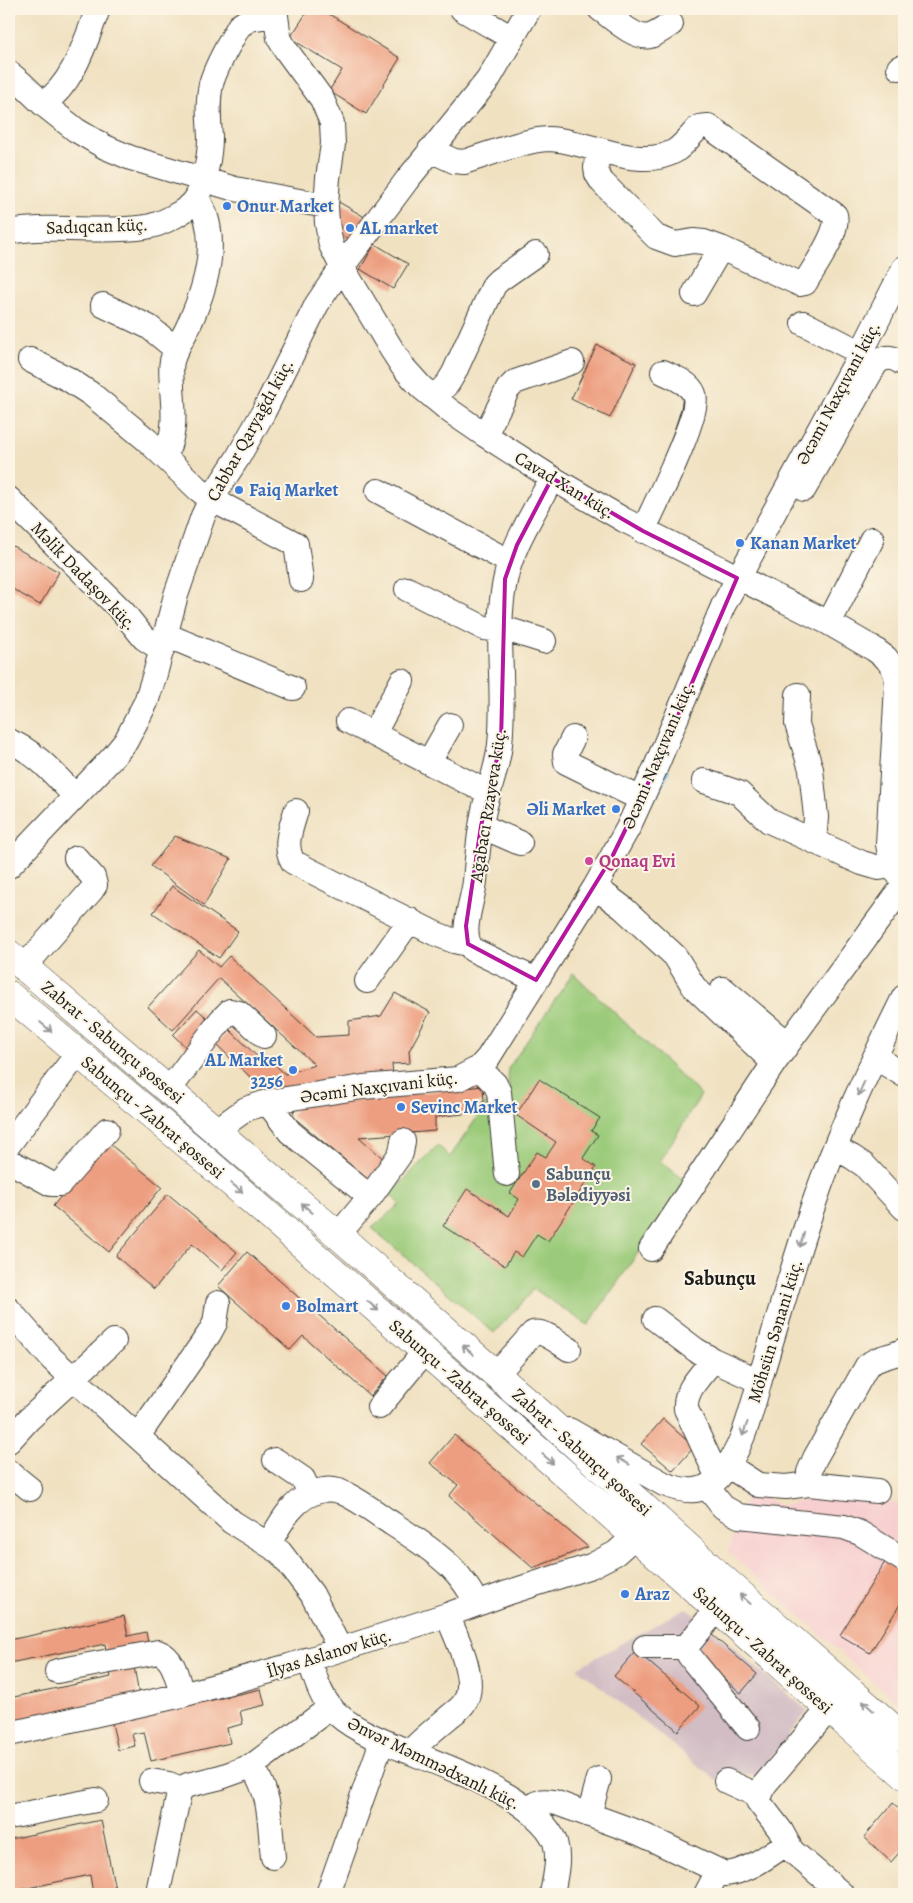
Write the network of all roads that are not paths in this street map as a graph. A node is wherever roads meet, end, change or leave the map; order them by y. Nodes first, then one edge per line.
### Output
1 (98, 9) edge
2 (462, 9) edge
3 (529, 9) edge
4 (600, 9) edge
5 (275, 12) edge
6 (671, 24) dead end
7 (512, 38) junction
8 (9, 73) edge
9 (42, 104) junction
10 (430, 150) junction
11 (598, 150) junction
12 (200, 189) junction
13 (326, 206) junction
14 (9, 232) edge
15 (722, 248) junction
16 (536, 254) dead end
17 (342, 268) junction
18 (904, 268) edge
19 (694, 294) dead end
20 (102, 306) dead end
21 (803, 323) dead end
22 (176, 349) junction
23 (861, 353) junction
24 (30, 360) dead end
25 (572, 362) dead end
26 (904, 364) edge
27 (663, 372) dead end
28 (434, 398) junction
29 (485, 435) junction
30 (165, 456) junction
31 (552, 478) junction
32 (378, 491) dead end
33 (9, 499) edge
34 (211, 499) junction
35 (643, 531) junction
36 (872, 538) dead end
37 (510, 562) junction
38 (301, 580) dead end
39 (744, 581) junction
40 (407, 589) dead end
41 (829, 623) junction
42 (501, 630) junction
43 (544, 641) dead end
44 (164, 642) junction
45 (402, 681) dead end
46 (293, 688) dead end
47 (798, 695) dead end
48 (348, 720) dead end
49 (450, 725) dead end
50 (374, 733) junction
51 (573, 738) dead end
52 (9, 740) edge
53 (429, 762) junction
54 (704, 781) dead end
55 (489, 791) junction
56 (75, 796) junction
57 (641, 799) junction
58 (296, 811) dead end
59 (481, 826) junction
60 (812, 840) junction
61 (520, 843) dead end
62 (76, 858) dead end
63 (11, 860) edge
64 (900, 878) edge
65 (595, 887) junction
66 (410, 920) junction
67 (468, 944) junction
68 (16, 960) edge
69 (536, 980) junction
70 (367, 981) dead end
71 (723, 989) dead end
72 (9, 995) edge
73 (904, 998) edge
74 (264, 1036) dead end
75 (787, 1043) junction
76 (78, 1053) junction
77 (875, 1057) junction
78 (774, 1063) junction
79 (479, 1068) junction
80 (904, 1075) edge
81 (170, 1090) junction
82 (267, 1102) junction
83 (107, 1130) dead end
84 (217, 1130) junction
85 (404, 1141) dead end
86 (9, 1144) edge
87 (835, 1148) junction
88 (196, 1152) junction
89 (9, 1161) edge
90 (507, 1174) dead end
91 (370, 1197) junction
92 (904, 1208) edge
93 (338, 1235) junction
94 (651, 1249) dead end
95 (218, 1302) dead end
96 (9, 1310) edge
97 (655, 1319) dead end
98 (114, 1341) dead end
99 (569, 1349) dead end
100 (904, 1350) edge
101 (425, 1351) junction
102 (713, 1360) junction
103 (496, 1374) junction
104 (72, 1378) junction
105 (759, 1381) junction
106 (379, 1407) dead end
107 (541, 1414) junction
108 (138, 1436) junction
109 (9, 1441) edge
110 (275, 1460) dead end
111 (9, 1472) edge
112 (717, 1477) junction
113 (809, 1484) junction
114 (30, 1489) dead end
115 (877, 1491) dead end
116 (310, 1494) junction
117 (636, 1536) junction
118 (269, 1544) junction
119 (904, 1560) edge
120 (478, 1604) junction
121 (717, 1609) junction
122 (447, 1615) junction
123 (645, 1647) dead end
124 (686, 1647) junction
125 (340, 1649) junction
126 (309, 1659) junction
127 (57, 1671) dead end
128 (182, 1695) junction
129 (331, 1708) junction
130 (829, 1708) junction
131 (748, 1728) dead end
132 (9, 1734) edge
133 (904, 1738) edge
134 (395, 1746) junction
135 (252, 1766) junction
136 (904, 1775) edge
137 (599, 1779) dead end
138 (151, 1781) dead end
139 (726, 1781) dead end
140 (180, 1789) junction
141 (759, 1796) junction
142 (96, 1800) dead end
143 (529, 1810) junction
144 (589, 1815) junction
145 (9, 1817) edge
146 (366, 1826) dead end
147 (787, 1844) junction
148 (273, 1857) dead end
149 (718, 1871) junction
150 (159, 1894) edge
151 (328, 1894) edge
152 (552, 1894) edge
153 (706, 1894) edge
154 (842, 1894) edge

1 - 9 street
2 - 7 street
3 - 7 street, Cabbar Qaryağdı küç.
4 - 6 street
5 - 12 street
5 - 13 street, Cavad Xan küç.
7 - 10 street, Cabbar Qaryağdı küç.
8 - 9 street
9 - 12 street
10 - 11 street
10 - 17 street, Cabbar Qaryağdı küç.
11 - 15 street
11 - 15 street
12 - 13 street
12 - 14 street, Sadıqcan küç.
12 - 22 street
13 - 17 street, Cavad Xan küç.
15 - 19 street
16 - 28 street
17 - 28 street, Cavad Xan küç.
17 - 34 street, Cabbar Qaryağdı küç.
18 - 23 street, Əcəmi Naxçıvani küç.
20 - 22 street
21 - 23 street
22 - 30 street
23 - 39 street, Əcəmi Naxçıvani küç.
24 - 30 street
25 - 29 street
26 - 39 street
27 - 35 street
28 - 29 street, Cavad Xan küç.
29 - 31 street, Cavad Xan küç.
30 - 34 street
31 - 35 street, Cavad Xan küç.
31 - 37 street, Ağabacı Rzayeva küç.
32 - 37 street
33 - 44 street, Məlik Dadaşov küç.
34 - 38 street
34 - 44 street, Cabbar Qaryağdı küç.
35 - 39 street, Cavad Xan küç.
36 - 41 street
37 - 42 street, Ağabacı Rzayeva küç.
39 - 41 street, Cavad Xan küç.
39 - 57 street, Əcəmi Naxçıvani küç.
40 - 42 street
41 - 64 street, Cavad Xan küç.
42 - 43 street
42 - 55 street, Ağabacı Rzayeva küç.
44 - 46 street, Məlik Dadaşov küç.
44 - 56 street, Cabbar Qaryağdı küç.
45 - 50 street
47 - 60 street
48 - 50 street
49 - 53 street
50 - 53 street
51 - 57 street
52 - 56 street
53 - 55 street
54 - 60 street
55 - 59 street, Ağabacı Rzayeva küç.
56 - 63 street, Cabbar Qaryağdı küç.
57 - 65 street, Əcəmi Naxçıvani küç.
58 - 66 street
59 - 61 street
59 - 67 street, Ağabacı Rzayeva küç.
60 - 64 street
62 - 68 street
64 - 75 street
65 - 69 street, Əcəmi Naxçıvani küç.
65 - 78 street
66 - 67 street
66 - 70 street
67 - 69 street
68 - 81 main road, Zabrat - Sabunçu şossesi
69 - 79 street, Əcəmi Naxçıvani küç.
71 - 75 street
72 -> 76 main road, Sabunçu - Zabrat şossesi
73 - 77 street, Möhsün Sənani küç.
74 - 81 street
75 - 78 street
76 - 86 street
76 - 88 main road, Sabunçu - Zabrat şossesi
77 - 80 street
77 -> 87 street, Möhsün Sənani küç.
78 - 94 street
79 - 82 street, Əcəmi Naxçıvani küç.
79 - 90 street
81 - 84 main road, Zabrat - Sabunçu şossesi
82 - 84 street, Əcəmi Naxçıvani küç.
82 - 91 street
83 - 89 street
84 - 88 main road
93 -> 84 main road, Zabrat - Sabunçu şossesi
85 - 91 street
87 - 92 street
87 -> 105 street, Möhsün Sənani küç.
88 -> 101 main road, Sabunçu - Zabrat şossesi
91 - 93 street
103 -> 93 main road, Zabrat - Sabunçu şossesi
95 - 108 street
96 - 104 street
97 - 102 street
98 - 104 street
99 - 103 street
100 - 113 street
101 - 106 street
101 -> 117 main road, Sabunçu - Zabrat şossesi
102 - 105 street
102 - 112 street
103 - 107 main road, Zabrat - Sabunçu şossesi
104 - 108 street
104 - 109 street
105 -> 112 street, Möhsün Sənani küç.
112 -> 107 street
133 -> 107 main road, Zabrat - Sabunçu şossesi
108 - 118 street
110 - 116 street
111 - 114 street
112 - 113 street
112 - 119 street
113 - 115 street
116 - 118 street
116 - 120 street
117 - 120 street, İlyas Aslanov küç.
117 - 121 main road, Sabunçu - Zabrat şossesi
118 - 125 street
120 - 122 street, İlyas Aslanov küç.
121 - 124 street
121 - 130 main road, Sabunçu - Zabrat şossesi
122 - 125 street, İlyas Aslanov küç.
122 - 134 street
123 - 124 street
124 - 131 street
125 - 126 street, İlyas Aslanov küç.
126 - 128 street, İlyas Aslanov küç.
126 - 129 street, Ənvər Məmmədxanlı küç.
127 - 128 street
128 - 132 street, İlyas Aslanov küç.
129 - 134 street, Ənvər Məmmədxanlı küç.
129 - 135 street
130 - 136 main road, Sabunçu - Zabrat şossesi
130 - 141 street
134 - 143 street, Ənvər Məmmədxanlı küç.
134 - 146 street
134 - 151 street
135 - 140 street
135 - 148 street
137 - 144 street
138 - 140 street
139 - 141 street
140 - 150 street
141 - 147 street
142 - 145 street
143 - 144 street
143 - 152 street, Ənvər Məmmədxanlı küç.
144 - 149 street
147 - 149 street
147 - 154 street
149 - 153 street

